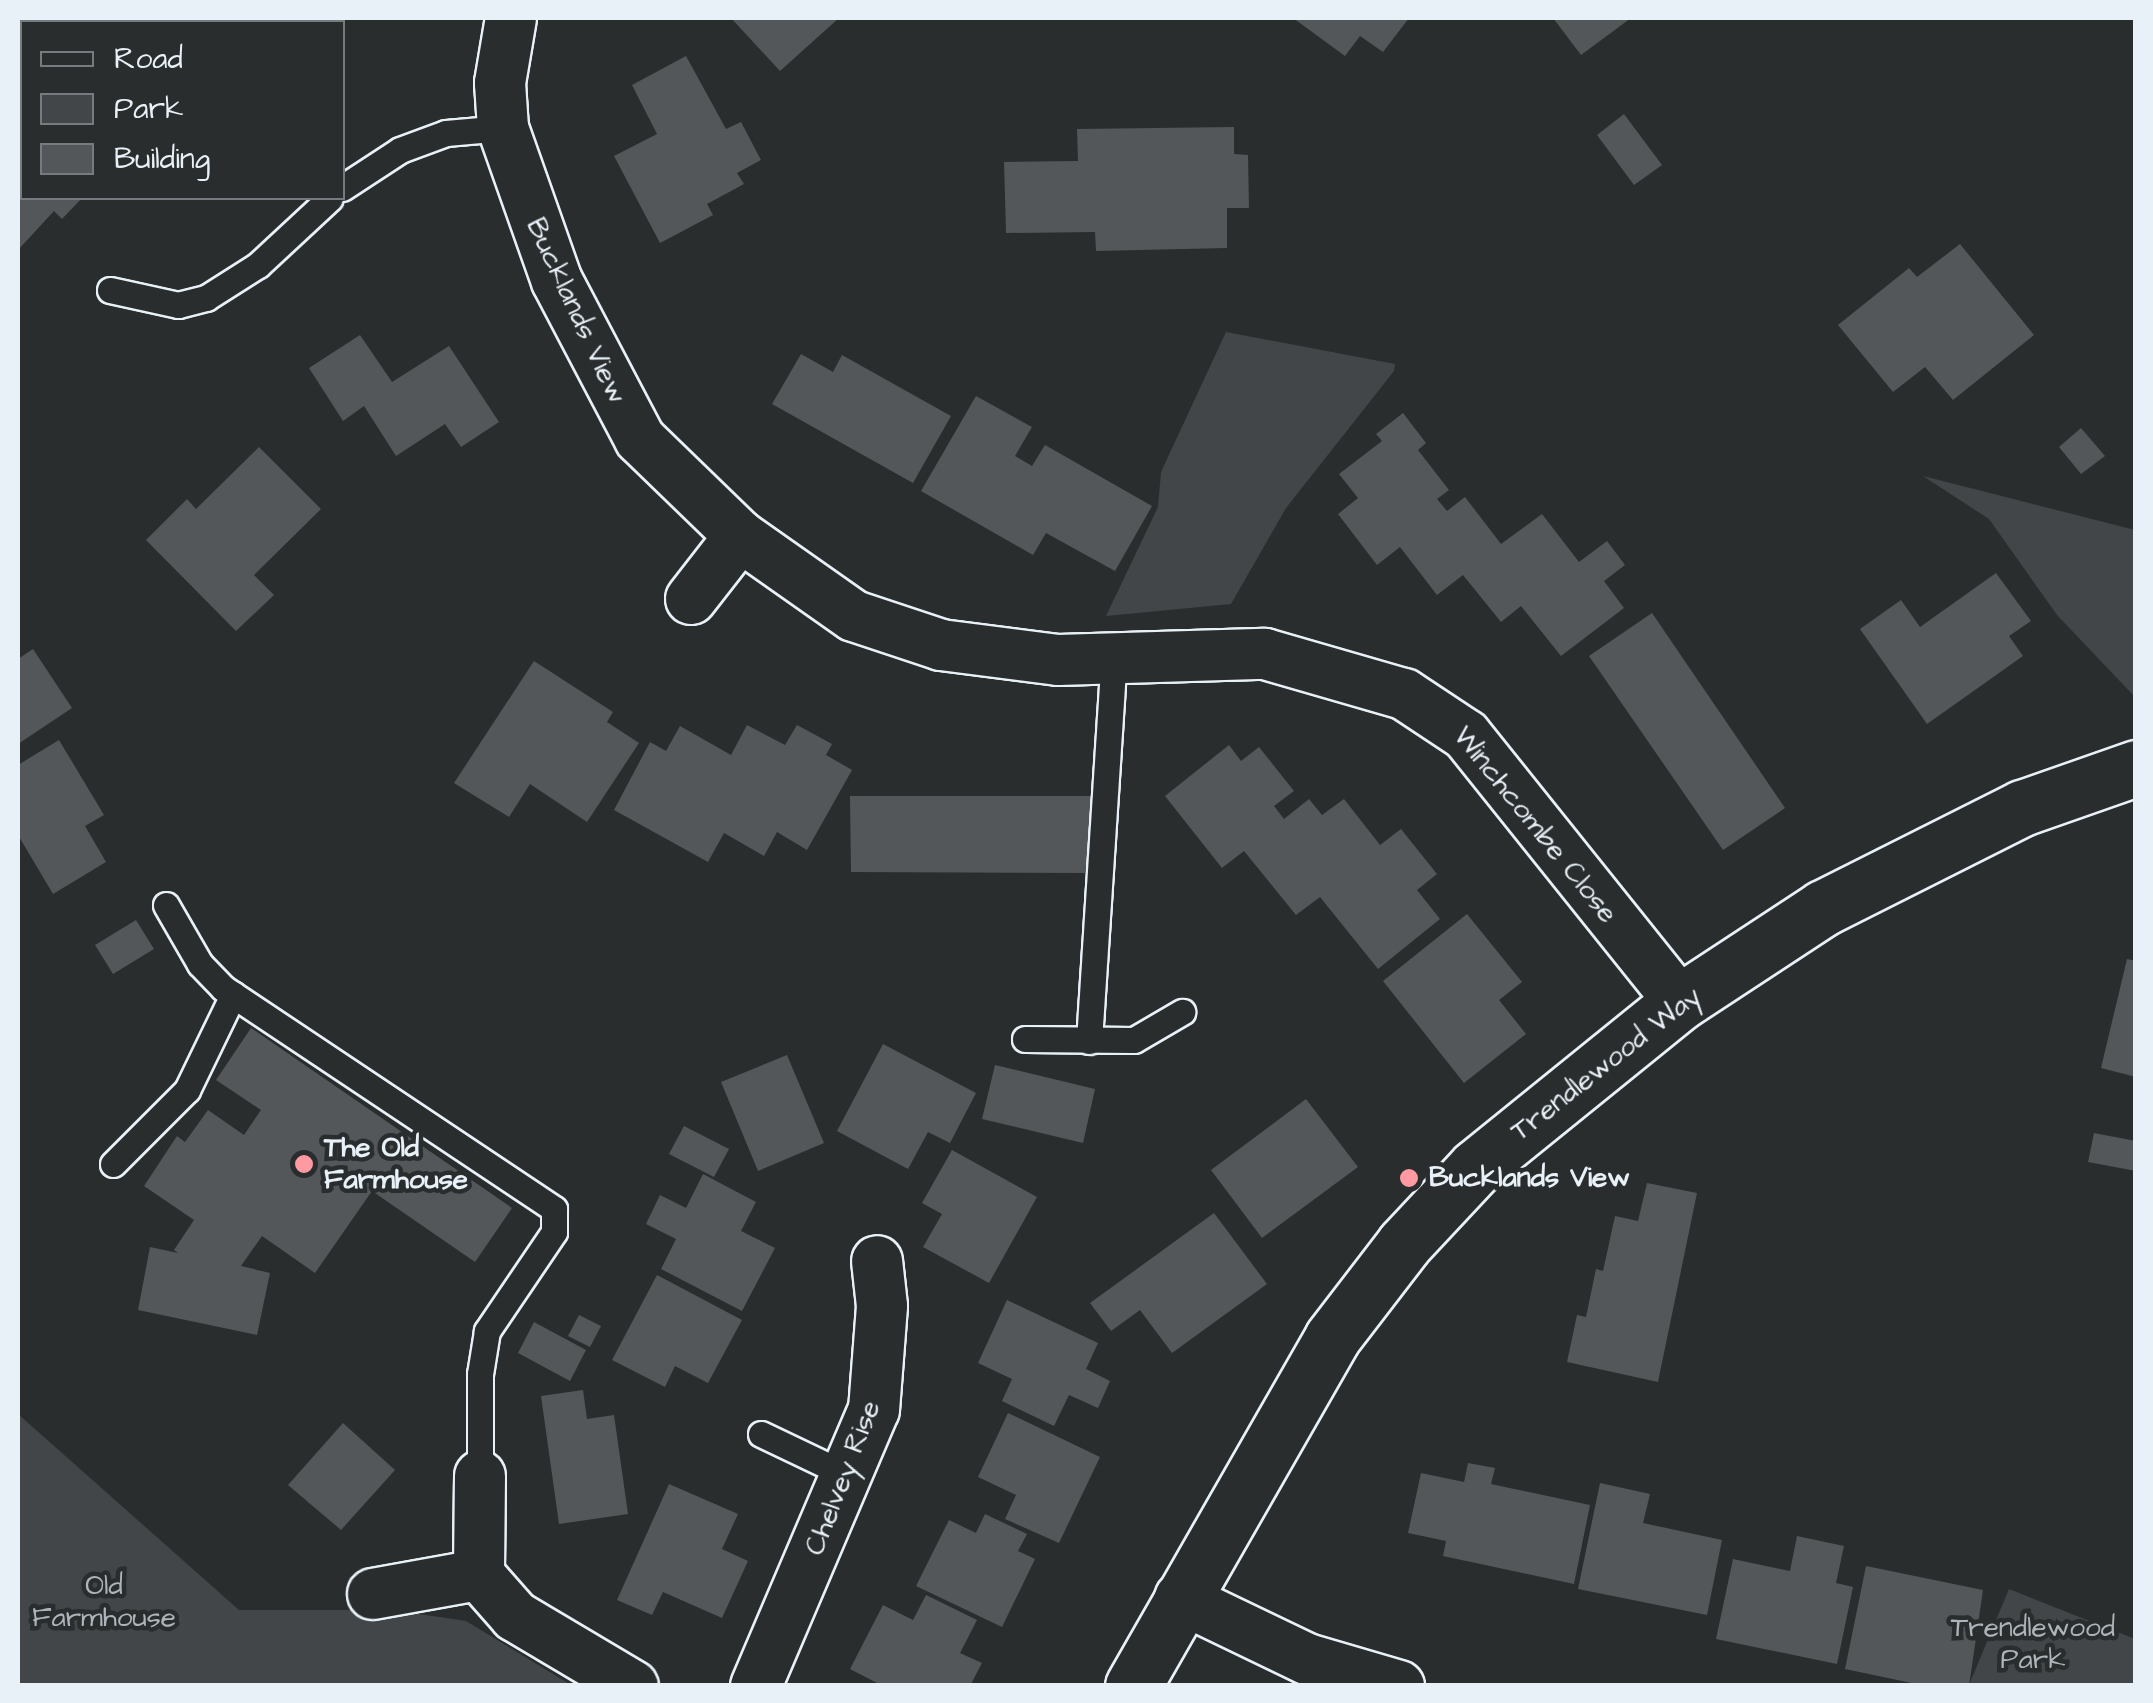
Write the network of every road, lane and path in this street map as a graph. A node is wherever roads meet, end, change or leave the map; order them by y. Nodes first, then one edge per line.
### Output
1 (511, 18) edge
2 (503, 128) junction
3 (345, 186) edge
4 (328, 200) edge
5 (110, 290) dead end
6 (671, 474) joint
7 (740, 536) junction
8 (691, 599) dead end
9 (1114, 657) junction
10 (2136, 768) edge
11 (166, 906) dead end
12 (233, 995) junction
13 (1680, 1002) junction
14 (1182, 1012) dead end
15 (1025, 1039) dead end
16 (1088, 1040) junction
17 (113, 1164) dead end
18 (877, 1260) dead end
19 (761, 1434) dead end
20 (480, 1476) joint
21 (849, 1476) junction
22 (478, 1575) junction
23 (373, 1594) dead end
24 (1180, 1598) junction
25 (633, 1686) edge
26 (756, 1686) edge
27 (1133, 1686) edge
28 (1399, 1686) edge

1 - 2 street, Bucklands View
2 - 3 lane
2 - 6 street, Bucklands View
4 - 5 lane
6 - 7 street, Winchcombe Close
7 - 8 street
7 - 9 street, Winchcombe Close
9 - 13 street, Winchcombe Close
9 - 16 lane
10 - 13 street, Trendlewood Way
11 - 12 lane
12 - 17 lane
12 - 20 lane
13 - 24 street, Trendlewood Way
14 - 16 lane
15 - 16 lane
18 - 21 street, Chelvey Rise
19 - 21 lane
20 - 22 street
21 - 26 street, Chelvey Rise
22 - 23 street
22 - 25 street
24 - 27 street, Trendlewood Way
24 - 28 street

